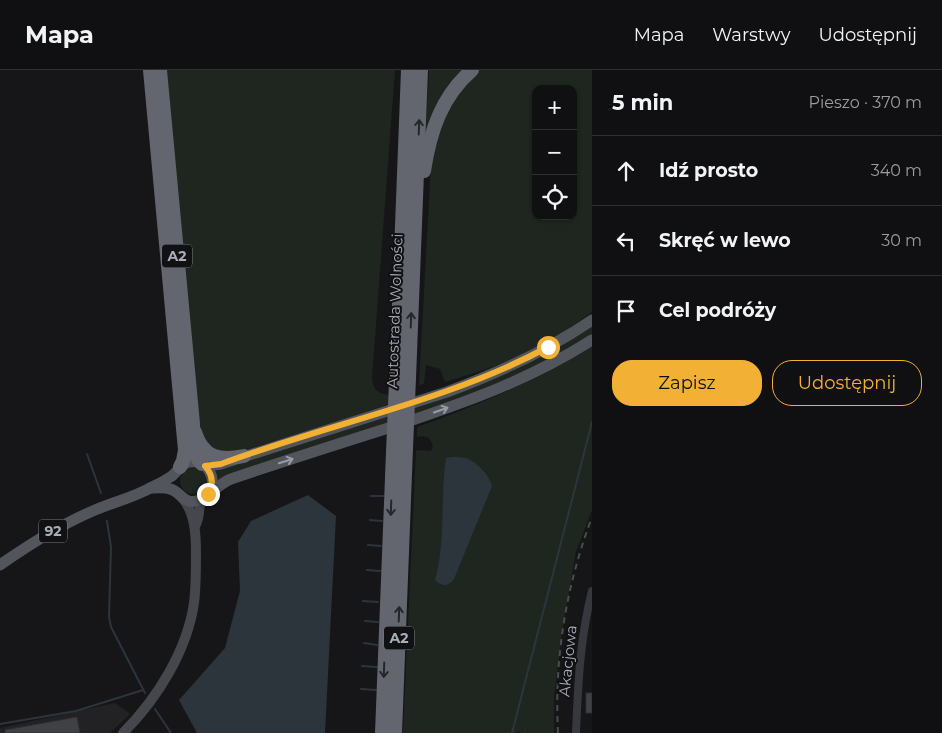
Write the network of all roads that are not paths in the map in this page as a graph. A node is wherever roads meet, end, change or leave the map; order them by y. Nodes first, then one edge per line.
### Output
1 (150, 70) edge
2 (160, 70) edge
3 (402, 70) edge
4 (408, 70) edge
5 (421, 70) edge
6 (472, 70) edge
7 (405, 140) junction
8 (414, 246) junction
9 (592, 320) edge
10 (592, 340) edge
11 (402, 380) junction
12 (193, 424) junction
13 (399, 450) junction
14 (244, 456) junction
15 (204, 465) junction
16 (178, 469) junction
17 (150, 488) junction
18 (180, 495) junction
19 (206, 496) junction
20 (195, 527) junction
21 (0, 565) edge
22 (592, 591) edge
23 (123, 733) edge
24 (382, 733) edge
25 (395, 733) edge
26 (576, 733) edge

1 - 16 highway, A2
2 - 12 highway, A2
3 - 7 highway, A2
4 - 7 highway, Autostrada Wolności / A2
8 -> 5 highway, Autostrada Wolności / A2
6 - 8 highway, A2
7 - 11 highway, Autostrada Wolności / A2
11 -> 8 highway, Autostrada Wolności / A2
9 - 14 main road, 92
19 -> 10 main road
11 - 13 highway, Autostrada Wolności / A2, bridge
12 - 14 highway, A2
12 - 15 highway, A2
13 -> 24 highway, Autostrada Wolności / A2
25 -> 13 highway, Autostrada Wolności / A2
14 - 15 main road, 92
15 - 16 main road, 92
15 - 19 main road
16 - 17 main road, 92
16 - 18 main road
17 - 18 main road, 92
17 - 21 main road, 92
18 - 19 main road, 92
18 - 20 street
19 - 20 street
20 - 23 street
22 - 26 street, Akacjowa

